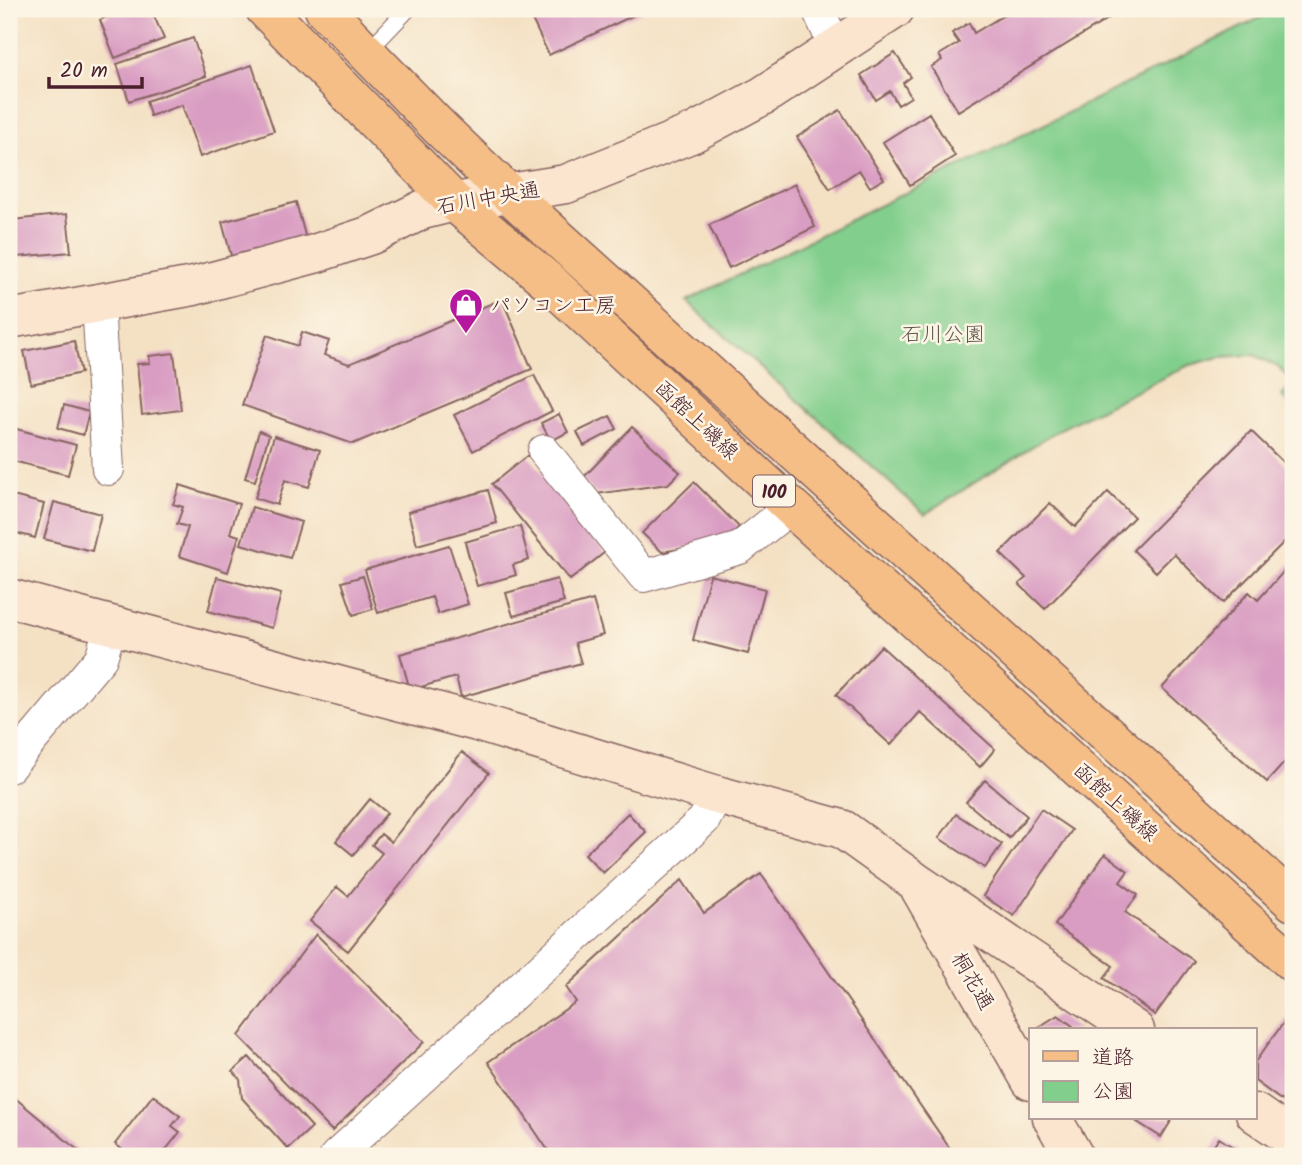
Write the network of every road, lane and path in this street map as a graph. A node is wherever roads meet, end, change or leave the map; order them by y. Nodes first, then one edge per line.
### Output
1 (265, 9) edge
2 (324, 9) edge
3 (408, 9) edge
4 (818, 9) edge
5 (895, 9) edge
6 (836, 49) junction
7 (366, 53) junction
8 (508, 193) junction
9 (454, 202) junction
10 (98, 303) junction
11 (9, 319) edge
12 (544, 451) dead end
13 (108, 469) dead end
14 (791, 507) junction
15 (9, 598) edge
16 (111, 625) junction
17 (9, 767) edge
18 (717, 795) junction
19 (916, 882) junction
20 (1293, 902) edge
21 (1293, 963) edge
22 (1132, 1028) edge
23 (1029, 1078) edge
24 (1256, 1114) edge
25 (1053, 1120) edge
26 (1293, 1139) edge
27 (336, 1156) edge
28 (1074, 1156) edge

1 - 9 main road, 函館上磯線 / 100
2 - 7 main road, 函館上磯線 / 100
3 - 7 lane
4 - 6 street
5 - 6 street, 石川中央通
6 - 8 street, 石川中央通
7 - 8 main road, 函館上磯線 / 100
8 - 9 street, 石川中央通
8 - 20 main road, 函館上磯線 / 100
9 - 10 street, 石川中央通
9 - 14 main road, 函館上磯線 / 100
10 - 11 street, 石川中央通
10 - 13 street
12 - 14 street
14 - 21 main road, 函館上磯線 / 100
15 - 16 street
16 - 17 street
16 - 18 street
18 - 19 street
18 - 27 street
19 - 22 street
19 - 23 street, 桐花通
24 - 26 street
25 - 28 street

